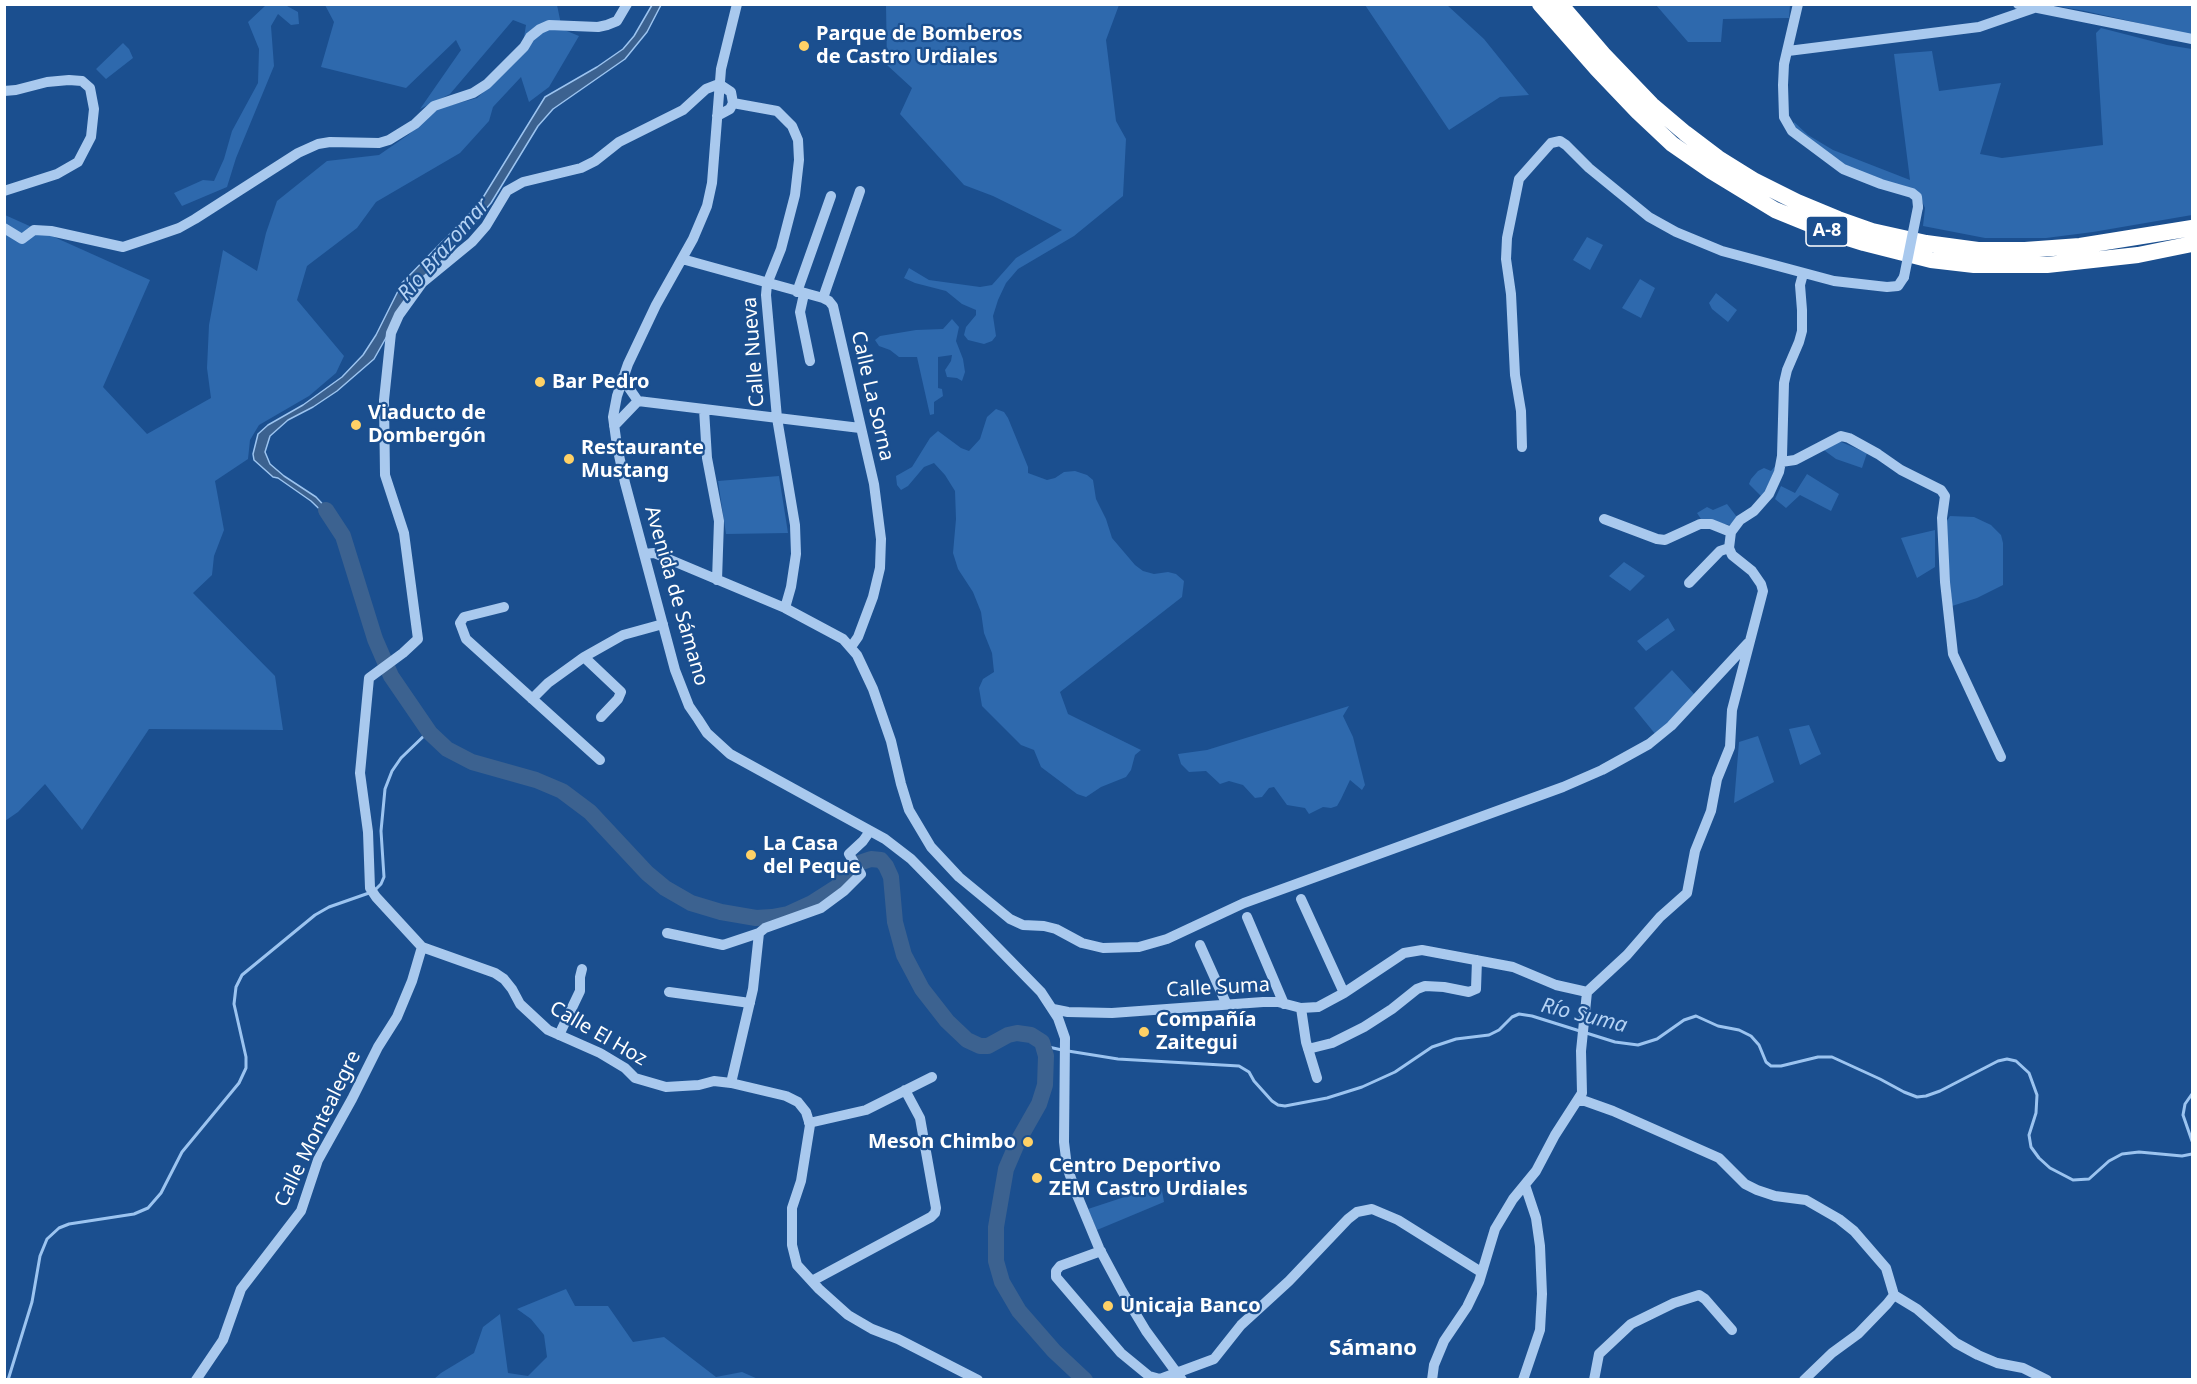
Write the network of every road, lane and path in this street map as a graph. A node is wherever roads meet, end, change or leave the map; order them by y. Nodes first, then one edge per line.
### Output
1 (627, 4) edge
2 (737, 4) edge
3 (1540, 4) edge
4 (1560, 4) edge
5 (1798, 4) edge
6 (2018, 4) edge
7 (2034, 8) junction
8 (2193, 39) edge
9 (1788, 51) junction
10 (719, 84) junction
11 (4, 91) edge
12 (733, 103) junction
13 (717, 116) junction
14 (860, 191) dead end
15 (4, 192) edge
16 (831, 196) dead end
17 (4, 228) edge
18 (2193, 228) edge
19 (2193, 244) edge
20 (682, 259) junction
21 (1803, 274) junction
22 (767, 284) junction
23 (801, 293) junction
24 (822, 298) junction
25 (810, 361) dead end
26 (622, 378) junction
27 (638, 401) junction
28 (704, 409) junction
29 (777, 418) junction
30 (615, 426) junction
31 (861, 428) junction
32 (1522, 447) dead end
33 (1781, 462) junction
34 (1604, 519) dead end
35 (1731, 532) junction
36 (1729, 548) junction
37 (644, 554) junction
38 (717, 580) junction
39 (1689, 583) dead end
40 (504, 607) dead end
41 (785, 608) junction
42 (663, 624) junction
43 (1748, 643) junction
44 (851, 647) junction
45 (584, 657) junction
46 (532, 699) junction
47 (601, 717) dead end
48 (2001, 757) dead end
49 (600, 760) dead end
50 (870, 831) junction
51 (1301, 899) dead end
52 (1247, 917) dead end
53 (667, 933) dead end
54 (759, 933) junction
55 (1200, 945) dead end
56 (422, 947) junction
57 (1477, 960) junction
58 (582, 969) dead end
59 (669, 992) dead end
60 (1587, 992) junction
61 (1344, 993) junction
62 (750, 1003) junction
63 (1226, 1003) junction
64 (1284, 1004) junction
65 (1301, 1008) junction
66 (1053, 1009) junction
67 (559, 1035) junction
68 (1308, 1049) junction
69 (932, 1077) dead end
70 (1317, 1078) dead end
71 (730, 1083) junction
72 (905, 1090) junction
73 (1578, 1101) junction
74 (809, 1123) junction
75 (1525, 1185) junction
76 (1101, 1251) junction
77 (1481, 1272) junction
78 (812, 1281) junction
79 (1894, 1295) junction
80 (1732, 1330) dead end
81 (1180, 1376) edge
82 (196, 1380) edge
83 (978, 1380) edge
84 (1432, 1380) edge
85 (1523, 1380) edge
86 (1594, 1380) edge
87 (1804, 1380) edge
88 (2047, 1380) edge

1 - 17 street
2 - 10 street, Avenida de Sámano
3 - 19 highway, A-8
4 - 18 highway, A-8
5 - 9 street
6 - 7 street
7 - 8 street
7 - 9 street
9 - 21 street, bridge
10 - 12 street
10 - 13 street, Avenida de Sámano
10 - 56 street, Calle El Hoz
11 - 15 street
12 - 13 street
12 - 22 street, Calle Nueva
13 - 20 street, Avenida de Sámano
14 - 24 street
16 - 23 street
20 - 22 street
20 - 26 street, Avenida de Sámano
21 - 32 street
21 - 33 street
22 - 23 street
22 - 29 street, Calle Nueva
23 - 24 street
23 - 25 street
24 - 31 street, Calle La Sorna
26 - 27 street
26 - 30 street, Avenida de Sámano
27 - 28 street
27 - 30 street
28 - 29 street
28 - 38 street
29 - 31 street
29 - 41 street, Calle Nueva
30 - 37 street, Avenida de Sámano
31 - 44 street, Calle La Sorna
33 - 35 street
33 - 48 street
34 - 35 street
35 - 36 street
36 - 39 street
36 - 43 street
37 - 38 street
37 - 42 street, Avenida de Sámano
38 - 41 street
40 - 46 street
41 - 44 street
42 - 45 street
42 - 50 street, Avenida de Sámano
43 - 44 street
43 - 60 street
45 - 46 street
45 - 47 street
46 - 49 street
50 - 54 street
50 - 66 street, Avenida de Sámano
51 - 61 street
52 - 64 street
53 - 54 street
54 - 62 street
55 - 63 street
56 - 67 street, Calle El Hoz
56 - 82 street, Calle Montealegre
57 - 60 street, Calle Suma
57 - 61 street, Calle Suma
57 - 68 street
58 - 67 street
59 - 62 street
60 - 73 street
61 - 65 street, Calle Suma
62 - 71 street
63 - 64 street, Calle Suma
63 - 66 street, Calle Suma
64 - 65 street, Calle Suma
65 - 68 street
66 - 76 street, Avenida de Sámano
67 - 71 street, Calle El Hoz
68 - 70 street
69 - 72 street
71 - 74 street, Calle El Hoz
72 - 74 street
72 - 78 street
73 - 75 street
73 - 79 street
74 - 78 street
75 - 77 street
75 - 85 street
76 - 81 street
76 - 81 street
77 - 81 street
77 - 84 street
78 - 83 street
79 - 87 street
79 - 88 street
80 - 86 street

